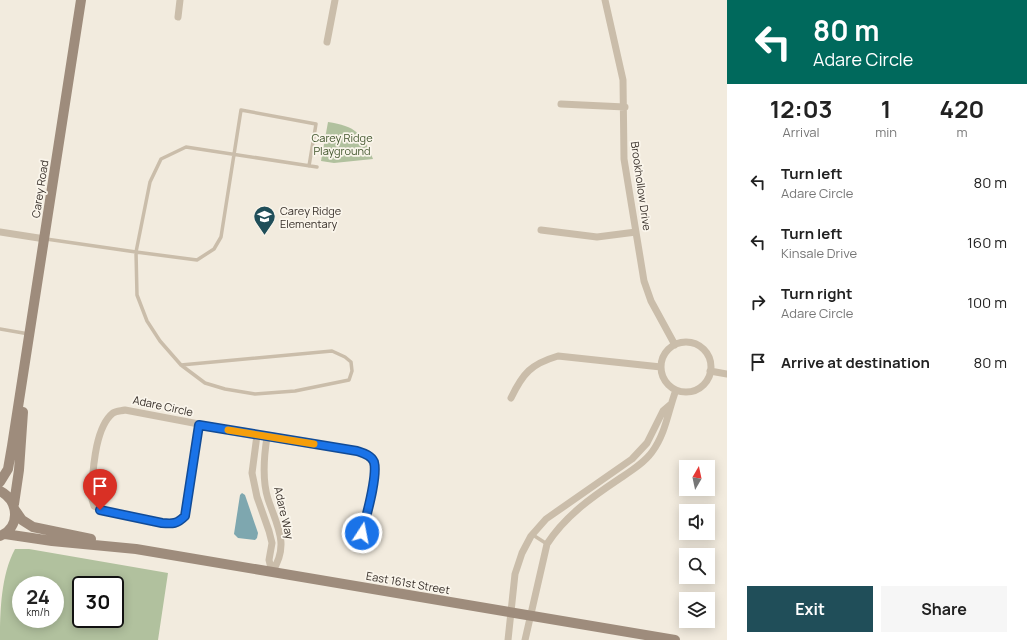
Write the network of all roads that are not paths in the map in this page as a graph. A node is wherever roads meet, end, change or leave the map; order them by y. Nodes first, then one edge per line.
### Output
1 (81, 0) edge
2 (180, 0) edge
3 (335, 0) edge
4 (605, 0) edge
5 (178, 17) dead end
6 (327, 42) dead end
7 (561, 104) dead end
8 (625, 107) junction
9 (233, 154) junction
10 (309, 166) junction
11 (317, 167) dead end
12 (541, 230) dead end
13 (0, 232) edge
14 (636, 232) junction
15 (45, 239) junction
16 (136, 252) junction
17 (0, 329) edge
18 (30, 334) junction
19 (674, 345) junction
20 (181, 365) junction
21 (661, 367) junction
22 (710, 371) junction
23 (727, 374) edge
24 (23, 382) junction
25 (676, 390) junction
26 (511, 398) dead end
27 (670, 405) junction
28 (199, 425) junction
29 (257, 435) junction
30 (267, 437) junction
31 (647, 443) junction
32 (655, 448) junction
33 (625, 470) junction
34 (0, 482) edge
35 (0, 492) edge
36 (578, 498) junction
37 (584, 503) junction
38 (15, 507) junction
39 (2, 535) edge
40 (533, 535) junction
41 (272, 543) junction
42 (281, 544) junction
43 (547, 544) junction
44 (359, 548) dead end
45 (136, 549) junction
46 (272, 572) junction
47 (512, 613) junction
48 (530, 616) junction
49 (508, 640) edge
50 (525, 640) edge
51 (675, 640) edge

1 - 15 street, Carey Road
2 - 5 street
3 - 6 street
4 - 8 street, Brookhollow Drive
7 - 8 street
8 - 14 street, Brookhollow Drive
9 - 10 lane
9 - 10 lane
9 - 16 lane
9 - 16 lane
10 - 11 lane
12 - 14 street
13 - 15 street
14 - 19 street, Brookhollow Drive
15 - 16 lane
15 - 18 street, Carey Road
16 - 20 lane
17 - 18 lane
18 - 24 street, Carey Road
19 - 21 street
19 - 22 street
20 - 20 lane
21 - 25 street
21 - 26 street
22 - 23 street
22 - 25 street
24 - 34 street, Carey Road
24 - 38 street, Carey Road
25 - 27 street
27 - 31 street
27 - 32 street
28 - 28 street, Adare Circle
28 - 29 street, Adare Circle
29 - 30 street, Adare Circle
29 - 41 street, Adare Way
30 - 42 street, Adare Way
30 - 44 street, Adare Circle
31 - 32 lane
31 - 33 street
32 - 33 street
33 - 36 street
33 - 37 street
35 - 38 street, East 161st Street
36 - 37 lane
36 - 40 street
37 - 43 street
38 - 39 street, Carey Road
38 - 45 street, East 161st Street
39 - 45 street, East 161st Street
40 - 43 lane
40 - 47 street
41 - 42 lane
41 - 46 street, Adare Way
42 - 46 street, Adare Way
43 - 48 street
45 - 46 street, East 161st Street
46 - 47 street, East 161st Street
47 - 48 street, East 161st Street
47 - 49 street
48 - 50 street
48 - 51 street, East 161st Street

